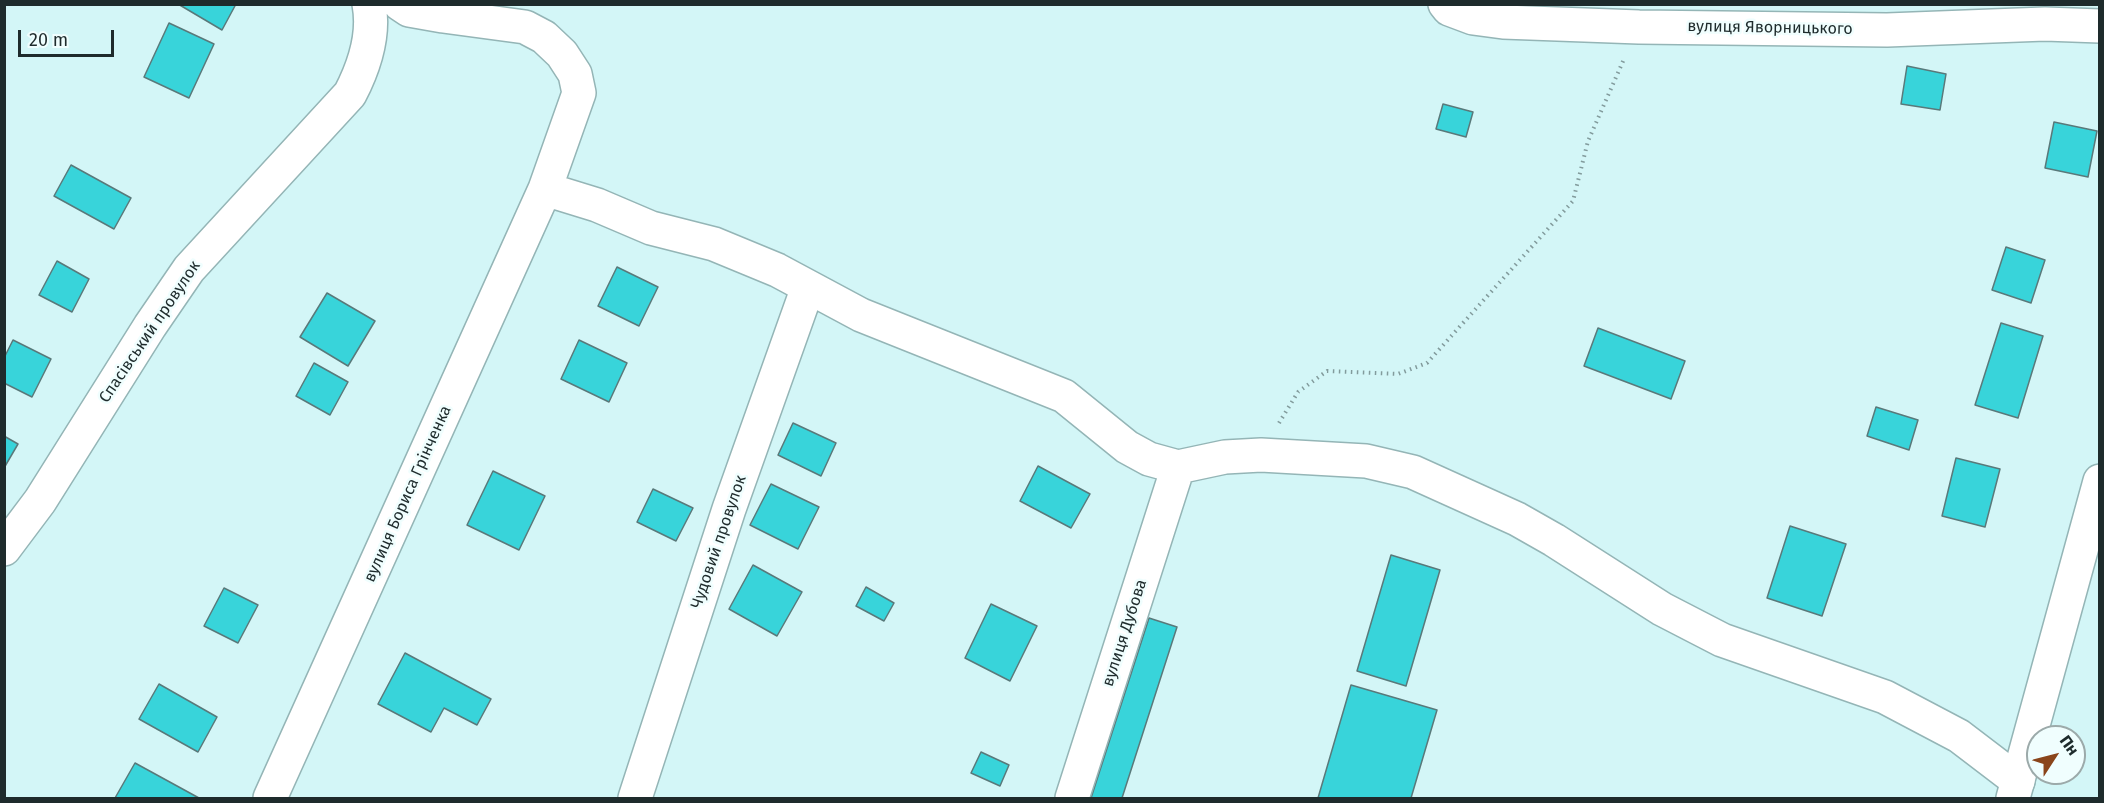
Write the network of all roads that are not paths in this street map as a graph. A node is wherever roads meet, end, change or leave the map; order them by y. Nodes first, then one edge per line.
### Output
1 (369, 4) edge
2 (400, 4) edge
3 (1445, 4) edge
4 (1885, 17) edge
5 (2100, 26) edge
6 (545, 189) junction
7 (808, 287) junction
8 (1178, 466) junction
9 (2100, 481) edge
10 (4, 549) edge
11 (2015, 790) edge
12 (270, 798) edge
13 (634, 798) edge
14 (1072, 798) edge

1 - 10 street, Спасівський провулок
2 - 6 street, вулиця Бориса Грінченка
3 - 4 street, вулиця Яворницького
4 - 5 street, вулиця Яворницького
6 - 7 street
6 - 12 street, вулиця Бориса Грінченка
7 - 8 street
7 - 13 street, Чудовий провулок
8 - 11 street
8 - 14 street, вулиця Дубова
9 - 11 street

